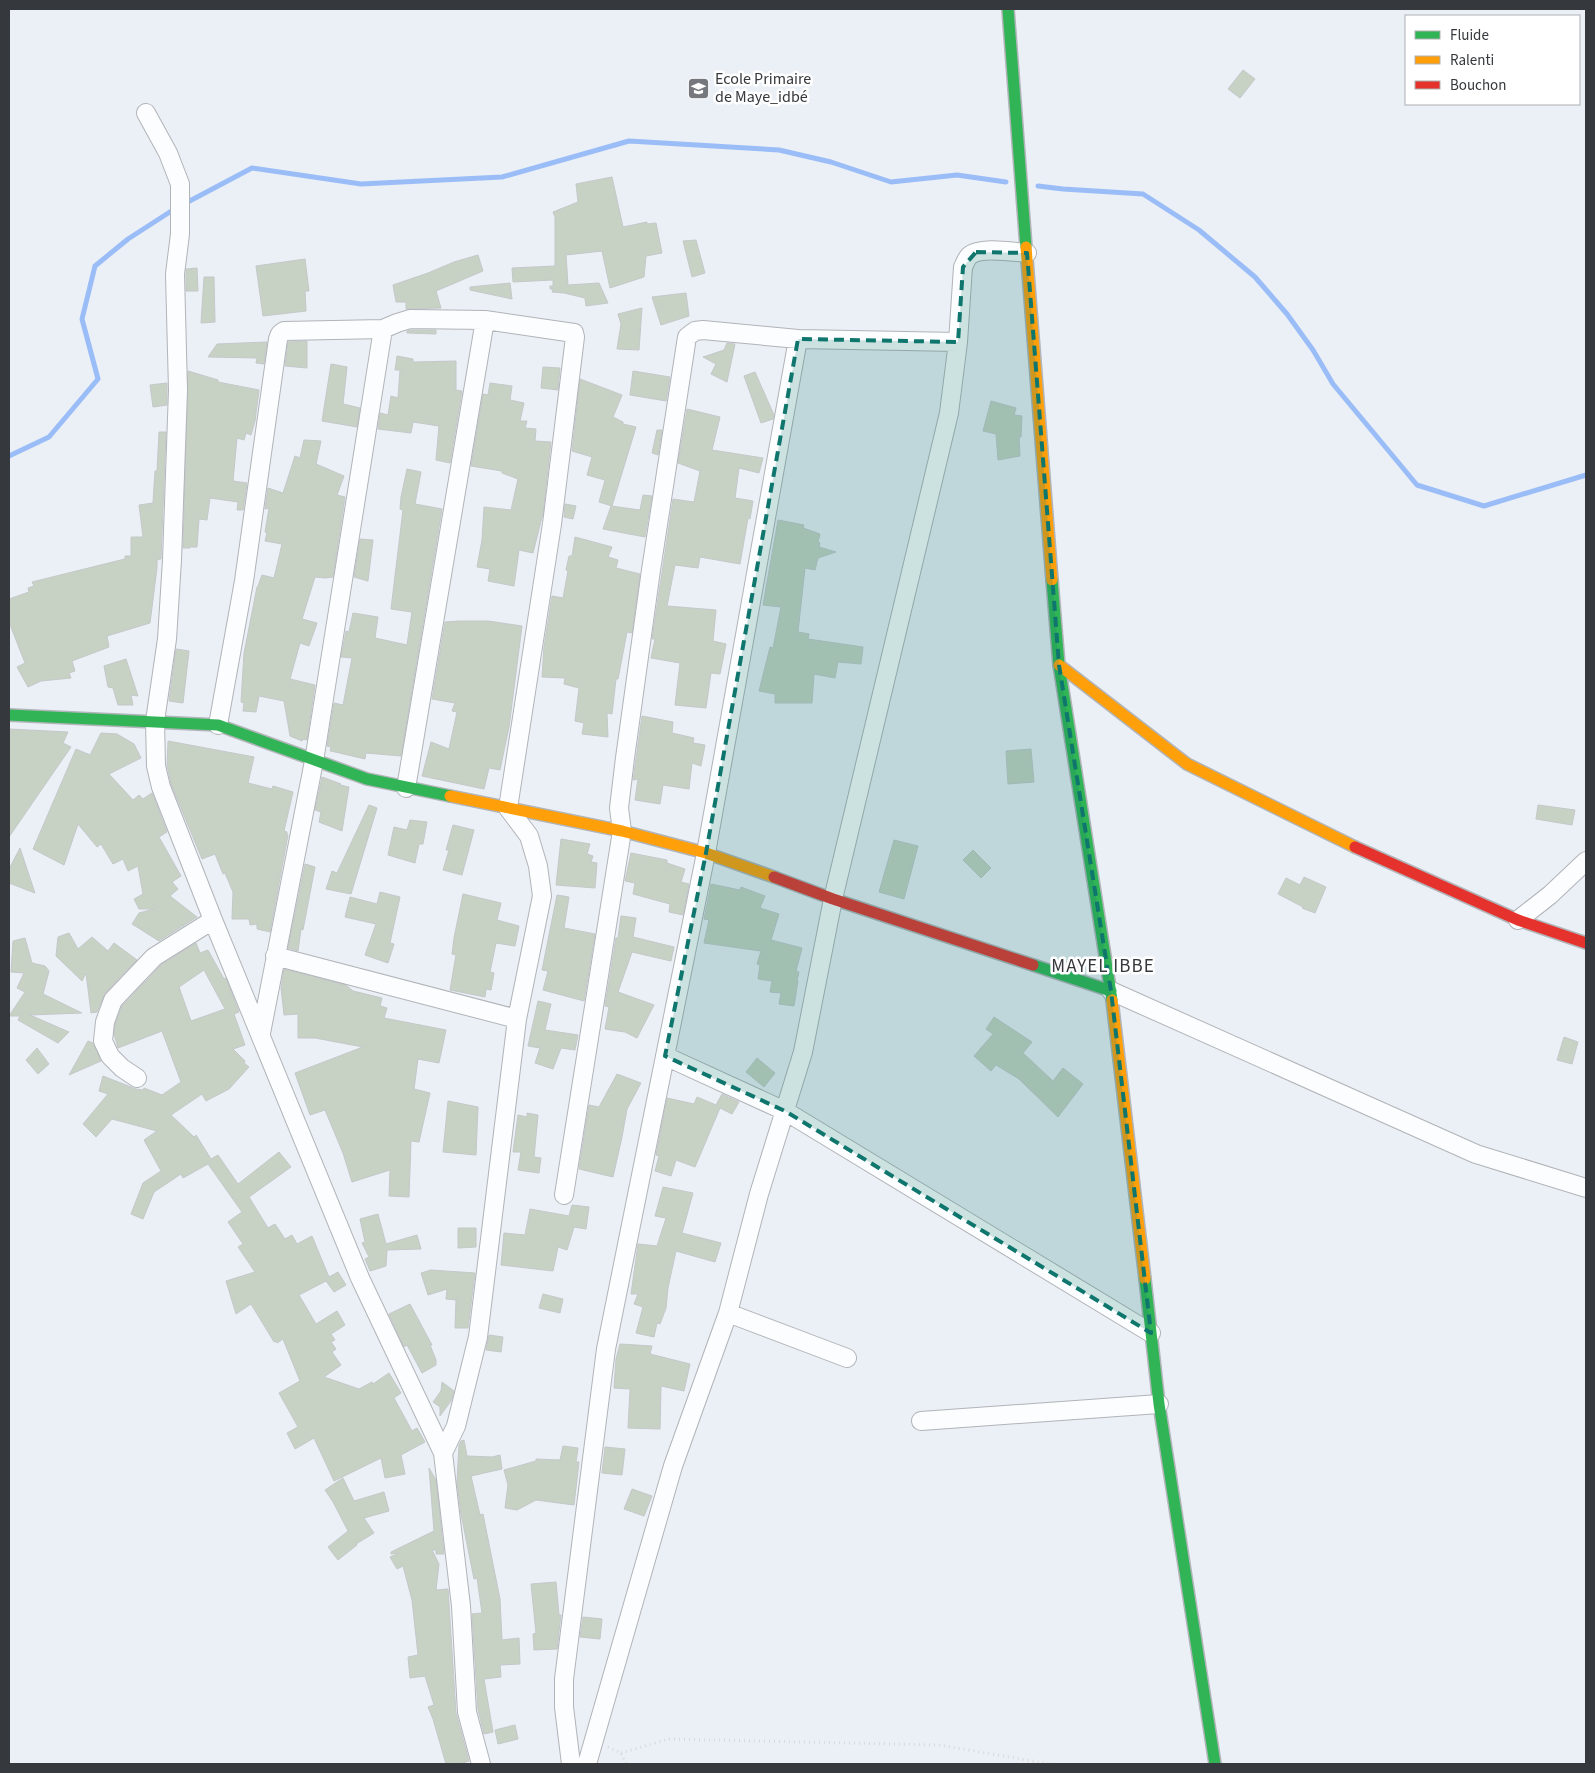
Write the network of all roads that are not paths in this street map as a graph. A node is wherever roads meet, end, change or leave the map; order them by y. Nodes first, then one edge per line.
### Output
1 (1008, 9) edge
2 (146, 113) dead end
3 (1027, 253) junction
4 (485, 320) junction
5 (383, 329) junction
6 (798, 339) junction
7 (958, 342) junction
8 (1059, 666) junction
9 (9, 715) edge
10 (155, 721) junction
11 (218, 725) junction
12 (314, 761) junction
13 (406, 788) junction
14 (508, 808) junction
15 (622, 831) junction
16 (706, 853) junction
17 (1586, 861) edge
18 (833, 899) junction
19 (213, 920) junction
20 (1518, 920) junction
21 (1586, 943) edge
22 (275, 956) junction
23 (1111, 991) junction
24 (517, 1020) junction
25 (260, 1032) junction
26 (665, 1056) junction
27 (137, 1078) dead end
28 (785, 1111) junction
29 (1586, 1188) edge
30 (564, 1194) dead end
31 (728, 1313) junction
32 (1151, 1333) junction
33 (847, 1358) dead end
34 (1159, 1404) junction
35 (921, 1421) dead end
36 (443, 1453) junction
37 (481, 1764) edge
38 (571, 1764) edge
39 (587, 1764) edge
40 (1215, 1764) edge

1 - 3 street
2 - 10 street
3 - 7 street
3 - 8 street
4 - 5 street
4 - 13 street
4 - 14 street
5 - 11 street
5 - 12 street
6 - 7 street
6 - 15 street
6 - 16 street
7 - 18 street
8 - 20 street
8 - 23 street
9 - 10 street
10 - 11 street
10 - 19 street
11 - 12 street
12 - 13 street
12 - 22 street
13 - 14 street
14 - 15 street
14 - 24 street
15 - 16 street
15 - 30 street
16 - 18 street
16 - 26 street
17 - 20 street
18 - 23 street
18 - 28 street
19 - 25 street
19 - 27 street
20 - 21 street
22 - 24 street
22 - 25 street
23 - 29 street
23 - 32 street
24 - 36 street
25 - 36 street
26 - 28 street
26 - 38 street
28 - 31 street
28 - 32 street
31 - 33 street
31 - 39 street
32 - 34 street
34 - 35 street
34 - 40 street
36 - 37 street

